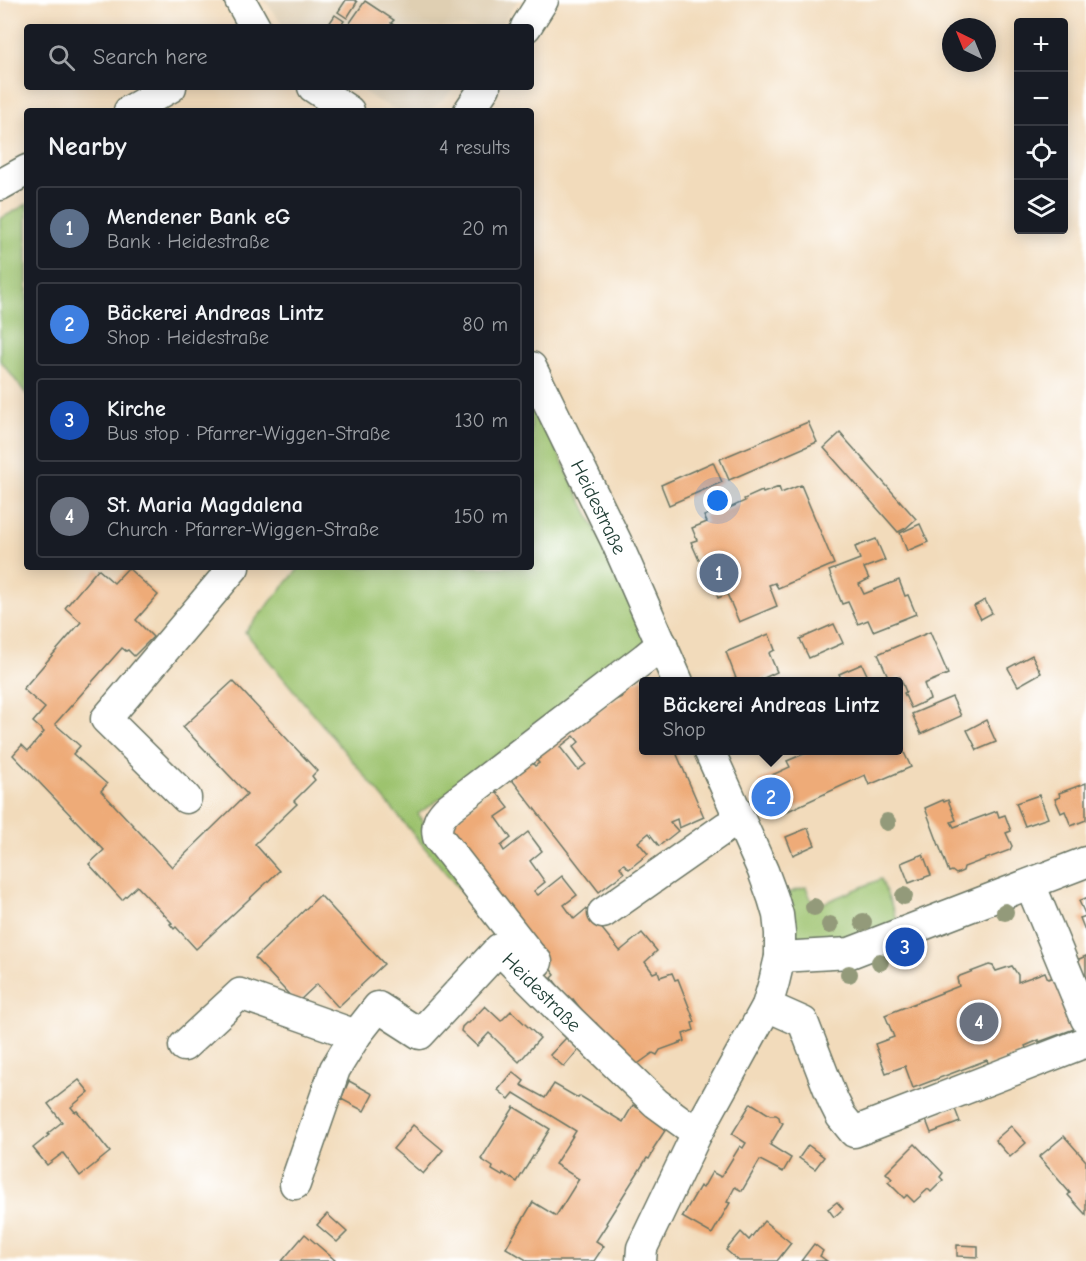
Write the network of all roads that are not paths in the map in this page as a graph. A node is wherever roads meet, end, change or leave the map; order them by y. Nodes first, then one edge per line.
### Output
1 (240, 0) edge
2 (543, 0) edge
3 (253, 24) edge
4 (528, 24) edge
5 (166, 90) edge
6 (317, 90) edge
7 (483, 90) edge
8 (134, 108) edge
9 (343, 108) edge
10 (471, 108) edge
11 (24, 172) edge
12 (0, 185) edge
13 (534, 373) edge
14 (231, 570) edge
15 (662, 644) junction
16 (676, 677) edge
17 (711, 755) edge
18 (186, 798) dead end
19 (741, 823) junction
20 (1086, 862) edge
21 (1030, 884) junction
22 (603, 913) dead end
23 (780, 957) junction
24 (541, 964) dead end
25 (767, 1006) junction
26 (1086, 1019) edge
27 (356, 1035) junction
28 (1086, 1042) edge
29 (184, 1046) dead end
30 (697, 1133) junction
31 (294, 1184) dead end
32 (642, 1261) edge

1 - 3 street
2 - 4 street
5 - 8 street
6 - 9 street
7 - 10 street
11 - 12 street
13 - 15 street, Heidestraße
14 - 18 street
15 - 16 street, Heidestraße
15 - 24 street
17 - 19 street
19 - 22 street
19 - 23 street
20 - 21 street
21 - 23 street
21 - 26 street
23 - 25 street
25 - 28 street
25 - 30 street
27 - 29 street
27 - 30 street, Heidestraße
27 - 31 street
30 - 32 street

